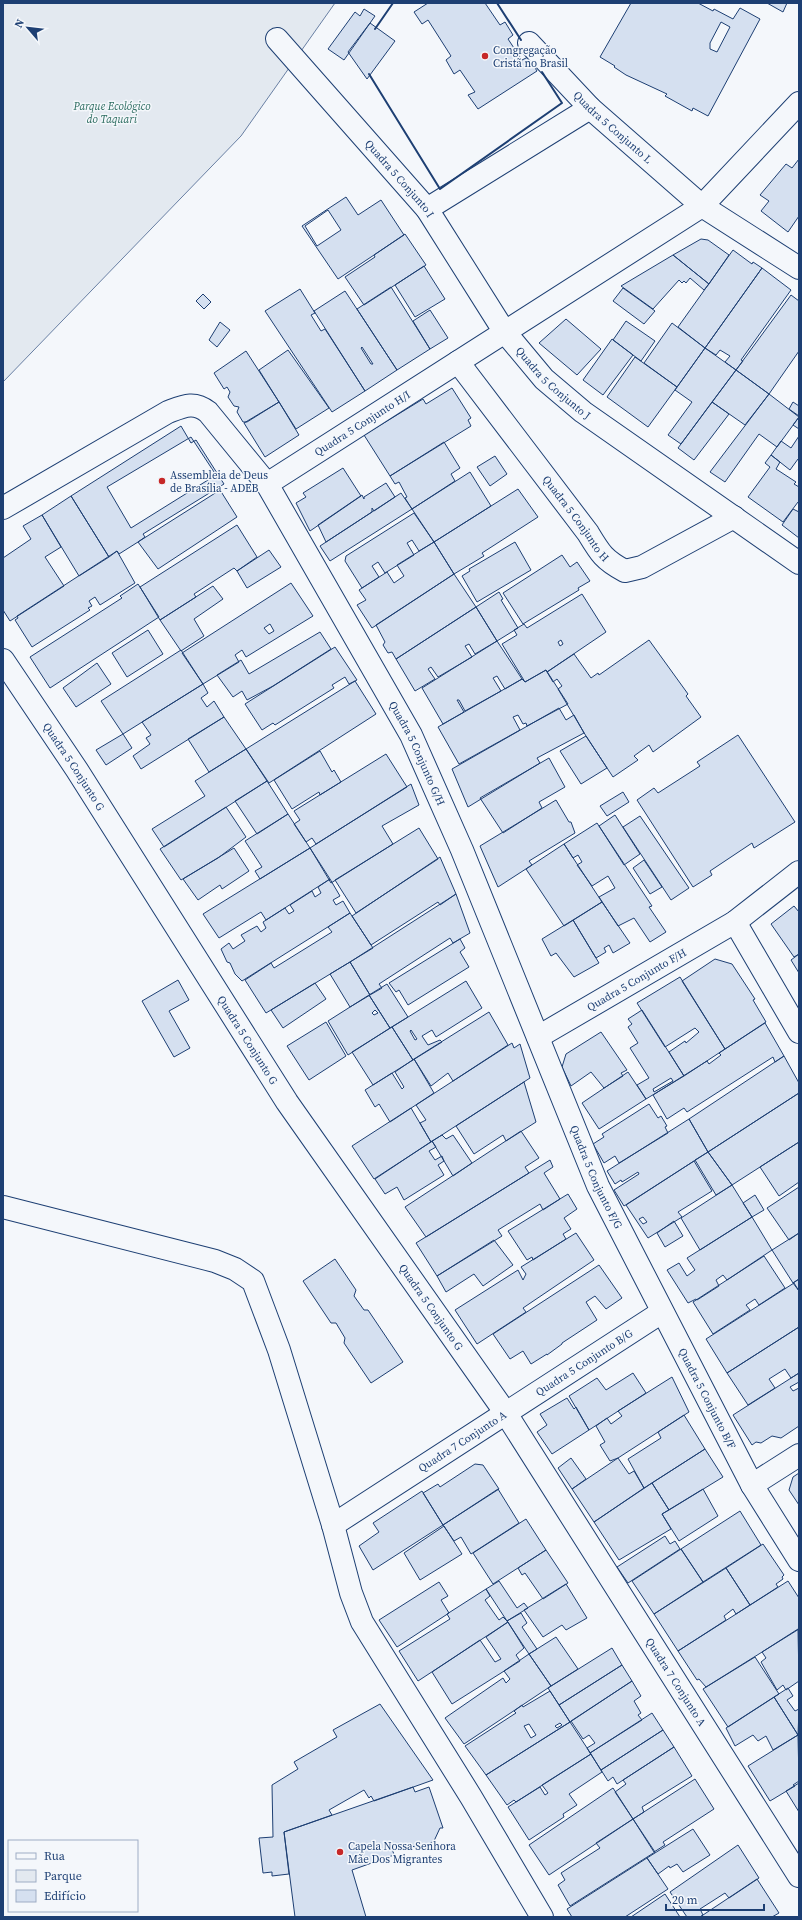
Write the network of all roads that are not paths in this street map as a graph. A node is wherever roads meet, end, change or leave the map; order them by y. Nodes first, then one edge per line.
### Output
1 (277, 39) dead end
2 (529, 43) dead end
3 (799, 103) edge
4 (590, 108) junction
5 (702, 206) junction
6 (427, 209) junction
7 (799, 268) edge
8 (504, 332) junction
9 (458, 362) junction
10 (267, 484) junction
11 (3, 508) edge
12 (734, 517) junction
13 (799, 563) edge
14 (3, 660) edge
15 (799, 872) edge
16 (735, 922) junction
17 (799, 1032) edge
18 (538, 1037) junction
19 (3, 1207) edge
20 (662, 1312) junction
21 (505, 1412) junction
22 (799, 1455) edge
23 (752, 1485) junction
24 (333, 1525) junction
25 (799, 1560) edge
26 (799, 1876) edge
27 (542, 1917) edge

1 - 6 street, Quadra 5 Conjunto I
2 - 4 street, Quadra 5 Conjunto L
3 - 5 street
4 - 5 street, Quadra 5 Conjunto L
4 - 6 street
5 - 7 street, Quadra 5 Conjunto L
5 - 8 street
6 - 8 street, Quadra 5 Conjunto I
8 - 9 street, Quadra 5 Conjunto H/I
8 - 12 street, Quadra 5 Conjunto J
9 - 10 street, Quadra 5 Conjunto H/I
9 - 12 street, Quadra 5 Conjunto H
10 - 11 street, Quadra 5 Conjunto G/H
10 - 18 street, Quadra 5 Conjunto G/H
12 - 13 street, Quadra 5 Conjunto J
14 - 21 street, Quadra 5 Conjunto G
15 - 16 street, Quadra 5 Conjunto F/H
16 - 17 street
16 - 18 street, Quadra 5 Conjunto F/H
18 - 20 street, Quadra 5 Conjunto F/G
19 - 24 street
20 - 21 street, Quadra 5 Conjunto B/G
20 - 23 street, Quadra 5 Conjunto B/F
21 - 24 street, Quadra 7 Conjunto A
21 - 26 street, Quadra 7 Conjunto A
22 - 23 street
23 - 25 street, Quadra 5 Conjunto B/F
24 - 27 street

